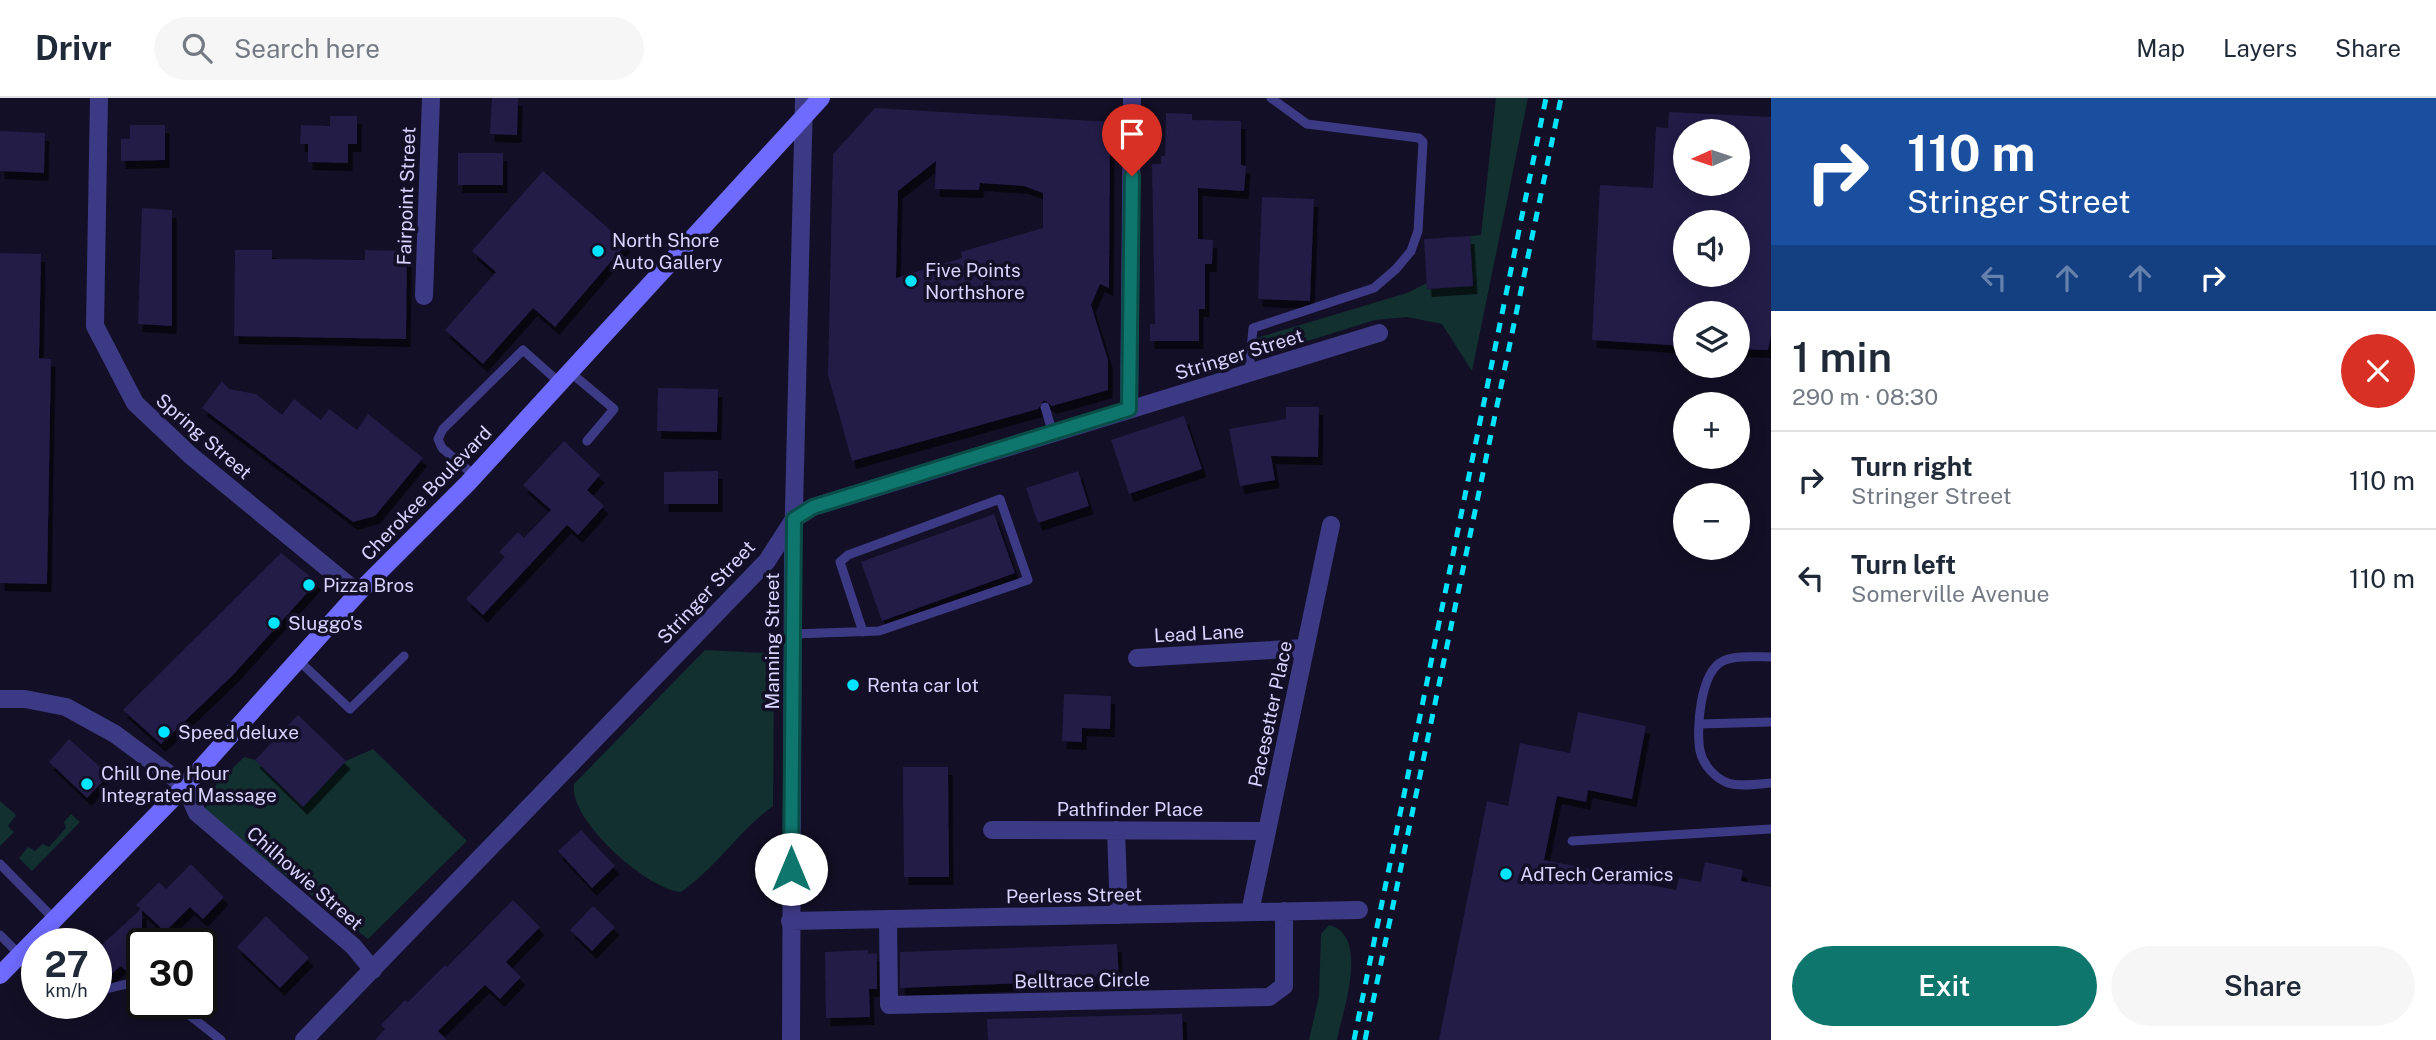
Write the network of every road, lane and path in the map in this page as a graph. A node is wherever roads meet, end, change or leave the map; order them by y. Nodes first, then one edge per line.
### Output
1 (99, 98) edge
2 (431, 98) edge
3 (821, 98) edge
4 (1132, 98) edge
5 (1271, 98) edge
6 (804, 107) edge
7 (424, 296) dead end
8 (1379, 333) dead end
9 (1249, 372) junction
10 (565, 377) junction
11 (1045, 407) dead end
12 (1129, 409) junction
13 (1053, 434) junction
14 (587, 441) dead end
15 (475, 475) junction
16 (794, 519) junction
17 (1331, 525) dead end
18 (358, 593) junction
19 (863, 632) junction
20 (793, 634) junction
21 (1306, 648) junction
22 (404, 656) dead end
23 (1137, 657) dead end
24 (1771, 657) edge
25 (298, 660) junction
26 (0, 699) edge
27 (1771, 722) edge
28 (1700, 724) junction
29 (1771, 783) edge
30 (185, 786) junction
31 (1771, 829) edge
32 (992, 830) dead end
33 (1116, 830) junction
34 (1267, 831) junction
35 (1572, 841) dead end
36 (0, 864) edge
37 (1359, 910) dead end
38 (1284, 911) junction
39 (1250, 912) junction
40 (1119, 915) junction
41 (54, 919) junction
42 (888, 919) junction
43 (790, 921) junction
44 (49, 928) edge
45 (0, 935) edge
46 (20, 955) joint
47 (373, 970) junction
48 (0, 975) edge
49 (194, 1019) edge
50 (221, 1040) edge
51 (304, 1040) edge
52 (792, 1040) edge

1 - 18 street, Spring Street
2 - 7 street, Fairpoint Street
3 - 6 main road, Cherokee Boulevard
4 - 12 street
5 - 9 lane
6 - 10 main road, Cherokee Boulevard
6 - 16 street, Manning Street
8 - 9 street, Stringer Street
9 - 12 street, Stringer Street
10 - 14 lane
10 - 15 main road, Cherokee Boulevard
10 - 15 lane
11 - 13 lane
12 - 13 street, Stringer Street
13 - 16 street, Stringer Street
15 - 18 main road, Cherokee Boulevard
16 - 20 street, Manning Street
16 - 47 street, Stringer Street
17 - 21 street, Pacesetter Place
18 - 25 main road, Cherokee Boulevard
19 - 19 lane
19 - 20 lane
20 - 43 street, Manning Street
21 - 23 street, Lead Lane
21 - 34 street, Pacesetter Place
22 - 25 lane
24 - 28 lane
25 - 30 main road, Cherokee Boulevard
26 - 30 street, Chilhowie Street
27 - 28 lane
28 - 29 lane
30 - 41 main road, Cherokee Boulevard
30 - 47 street, Chilhowie Street
31 - 35 lane
32 - 33 street, Pathfinder Place
33 - 34 street, Pathfinder Place
33 - 40 street
34 - 39 street, Pacesetter Place
36 - 41 lane
37 - 38 street, Peerless Street
38 - 39 street, Peerless Street
38 - 42 street, Belltrace Circle
39 - 40 street, Peerless Street
40 - 42 street, Peerless Street
41 - 44 main road, Cherokee Boulevard
42 - 43 street, Peerless Street
43 - 52 street, Manning Street
45 - 46 lane
46 - 48 main road, Cherokee Boulevard
47 - 51 street, Stringer Street
49 - 50 lane

